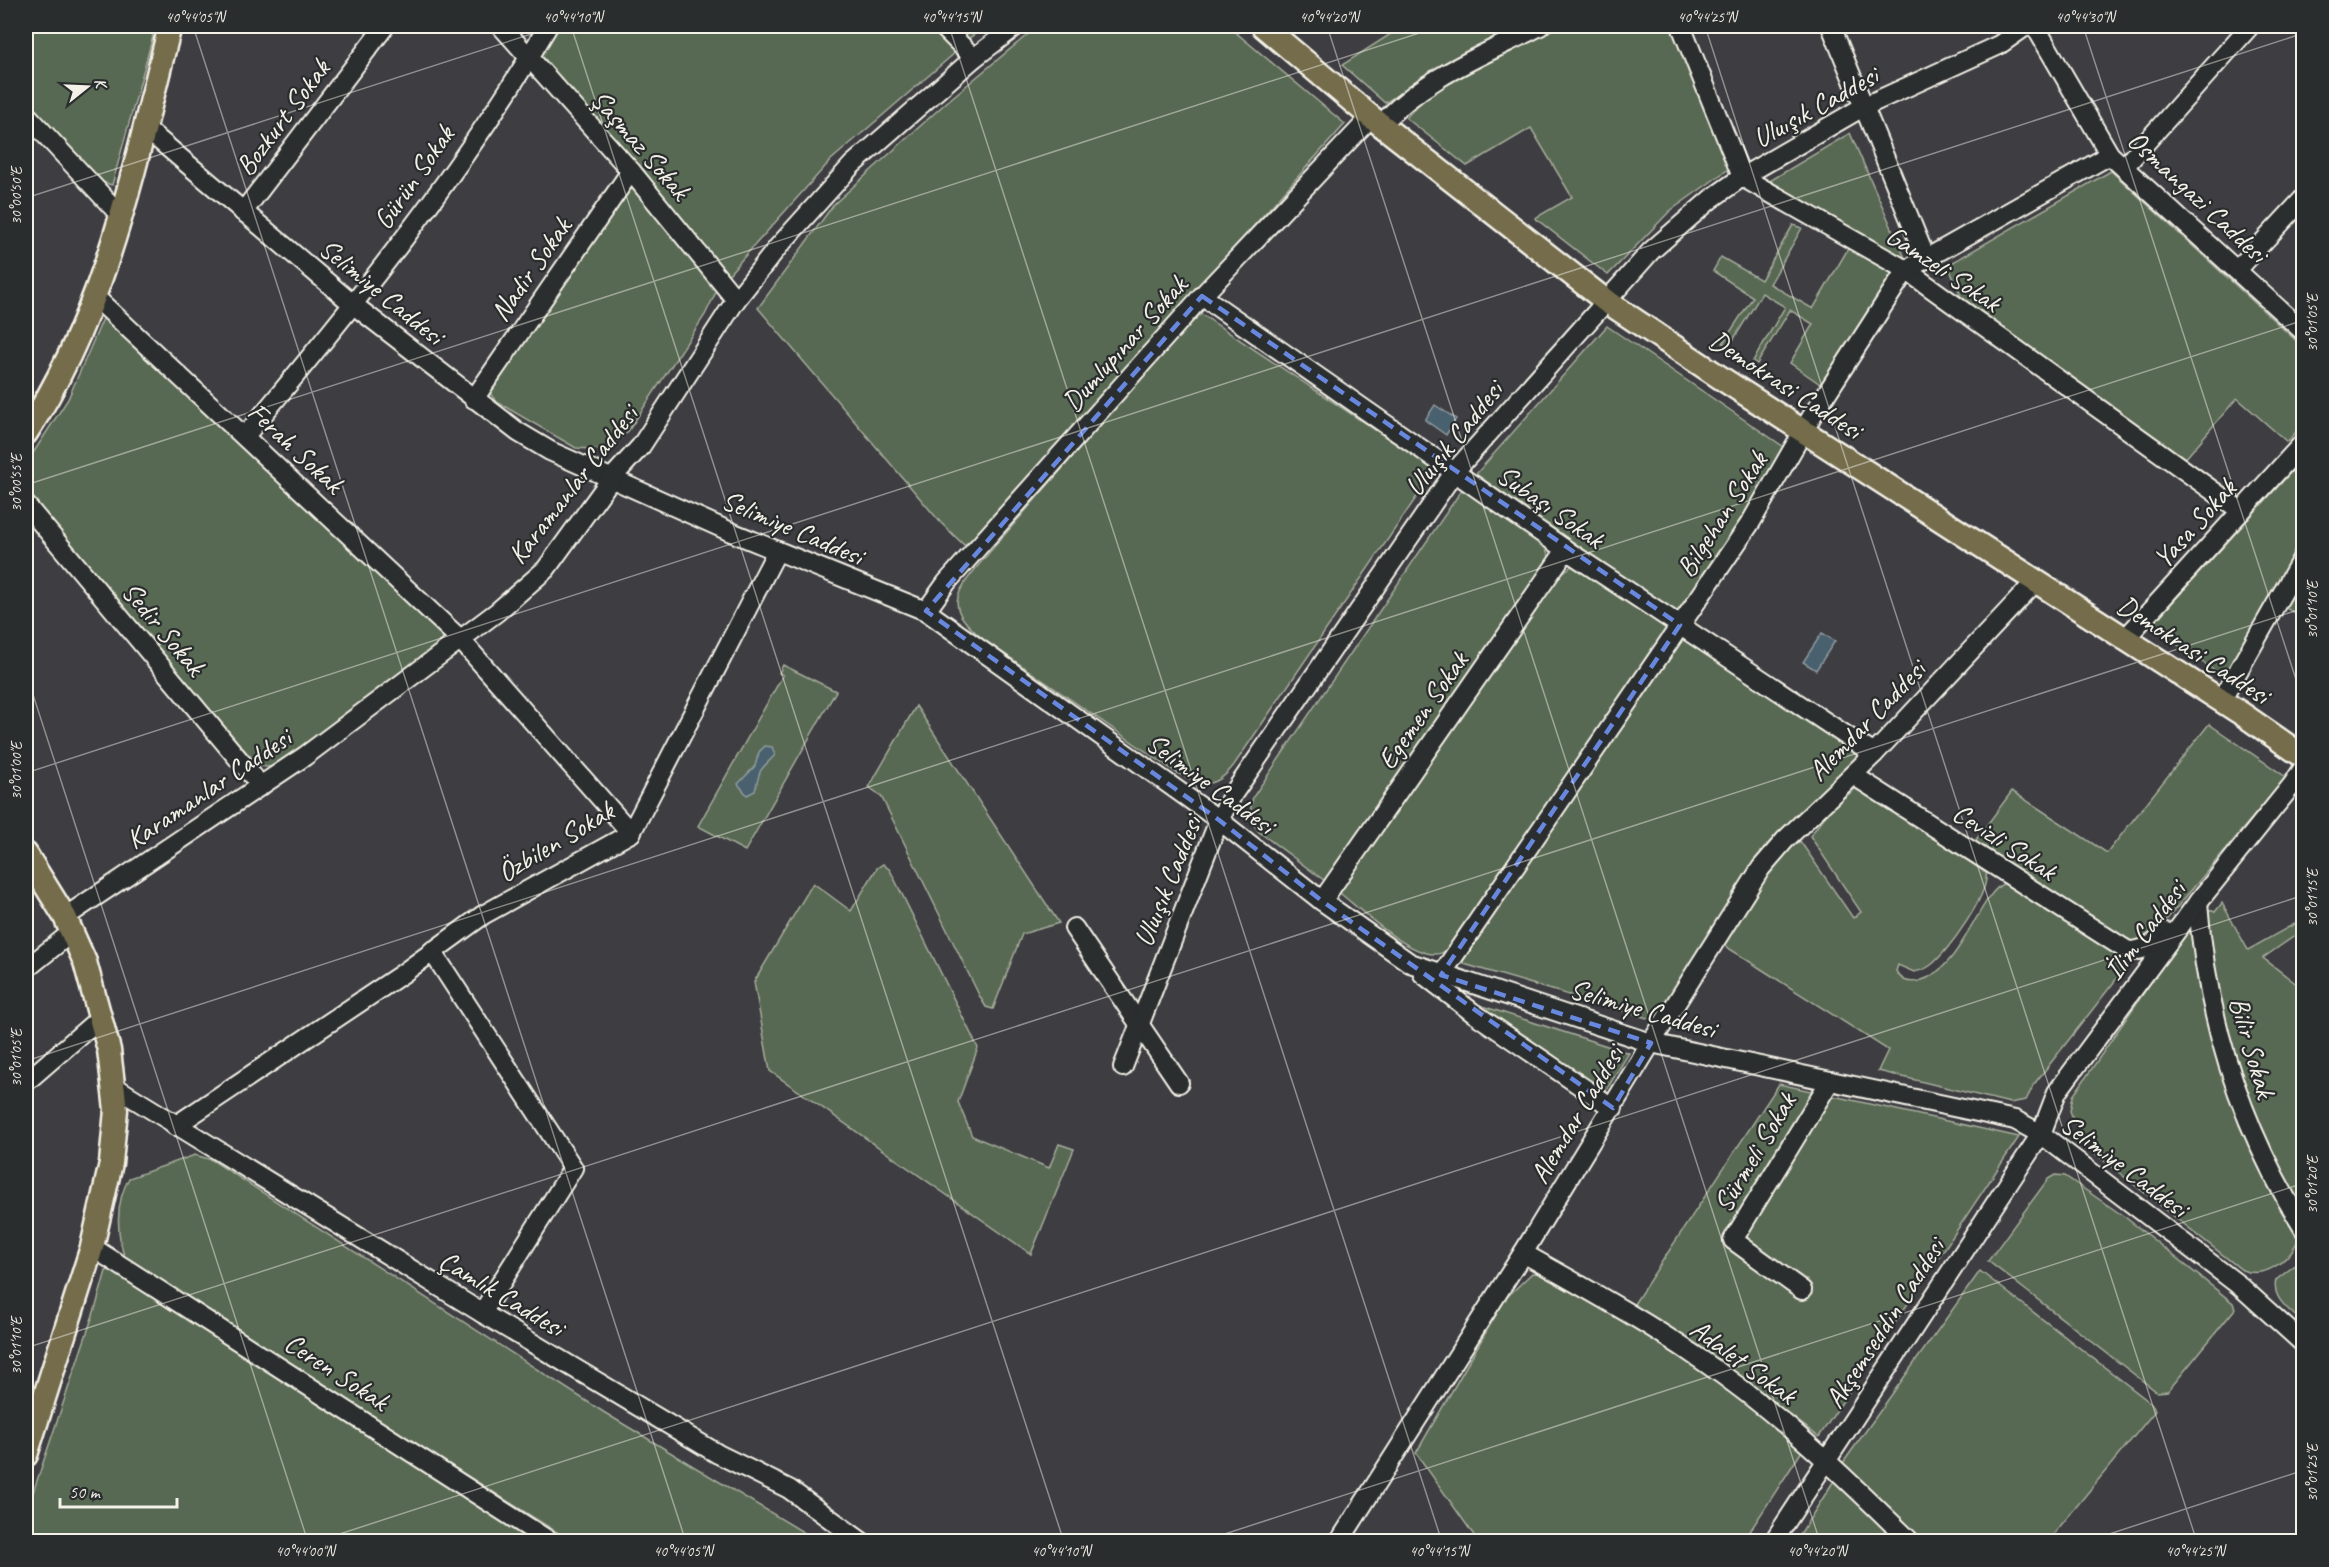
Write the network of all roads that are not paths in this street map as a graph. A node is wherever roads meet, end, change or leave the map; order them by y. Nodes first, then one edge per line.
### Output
1 (170, 26) edge
2 (385, 26) edge
3 (501, 26) edge
4 (548, 26) edge
5 (942, 26) edge
6 (1016, 26) edge
7 (1263, 26) edge
8 (1540, 26) edge
9 (1681, 26) edge
10 (1831, 26) edge
11 (2026, 26) edge
12 (2035, 26) edge
13 (2250, 26) edge
14 (529, 57) junction
15 (974, 58) junction
16 (1863, 107) junction
17 (26, 114) edge
18 (1376, 121) junction
19 (145, 128) junction
20 (2117, 161) junction
21 (631, 171) junction
22 (1742, 177) junction
23 (2304, 198) edge
24 (243, 213) junction
25 (120, 215) junction
26 (1926, 259) junction
27 (1906, 270) junction
28 (2237, 270) junction
29 (94, 296) junction
30 (1202, 296) junction
31 (736, 300) junction
32 (1606, 302) junction
33 (354, 306) junction
34 (2304, 332) edge
35 (474, 399) junction
36 (1804, 431) junction
37 (26, 433) edge
38 (245, 436) junction
39 (2304, 442) edge
40 (1455, 471) junction
41 (611, 479) junction
42 (26, 505) edge
43 (2241, 512) junction
44 (777, 550) junction
45 (1566, 550) junction
46 (2304, 555) edge
47 (2036, 581) junction
48 (926, 611) junction
49 (1680, 625) junction
50 (459, 638) junction
51 (2124, 640) junction
52 (2221, 701) junction
53 (1874, 754) junction
54 (2304, 757) edge
55 (2304, 767) edge
56 (1853, 775) junction
57 (261, 786) junction
58 (1219, 820) junction
59 (631, 833) junction
60 (26, 854) edge
61 (1322, 901) junction
62 (2198, 902) junction
63 (68, 925) junction
64 (1074, 928) dead end
65 (432, 951) junction
66 (1410, 963) junction
67 (26, 969) edge
68 (1440, 975) junction
69 (101, 1017) junction
70 (1139, 1026) junction
71 (1651, 1043) junction
72 (1123, 1067) dead end
73 (1830, 1081) junction
74 (26, 1082) edge
75 (1179, 1083) dead end
76 (115, 1087) junction
77 (1613, 1107) junction
78 (175, 1126) junction
79 (2041, 1134) junction
80 (2303, 1228) edge
81 (92, 1247) junction
82 (1523, 1253) junction
83 (1802, 1290) dead end
84 (482, 1313) junction
85 (2304, 1344) edge
86 (26, 1455) edge
87 (1825, 1461) junction
88 (551, 1542) edge
89 (862, 1542) edge
90 (1339, 1542) edge
91 (1773, 1542) edge
92 (1911, 1542) edge

1 - 19 main road
2 - 24 street, Bozkurt Sokak
3 - 14 street, Şaşmaz Sokak
4 - 14 street, Gürün Sokak
5 - 15 street
6 - 15 street, Karamanlar Caddesi
7 - 18 main road, Demokrasi Caddesi
8 - 18 street, Dumlupınar Sokak
9 - 22 street
10 - 16 street
11 - 16 street, Uluışık Caddesi
12 - 20 street, Osmangazi Caddesi
13 - 20 street, Bilgehan Sokak
14 - 21 street, Şaşmaz Sokak
14 - 33 street, Gürün Sokak
15 - 31 street, Karamanlar Caddesi
16 - 22 street, Uluışık Caddesi
16 - 26 street
17 - 25 street
18 - 30 street, Dumlupınar Sokak
18 - 32 main road, Demokrasi Caddesi
19 - 24 street, Selimiye Caddesi
19 - 25 main road
20 - 26 street, Bilgehan Sokak
20 - 28 street, Osmangazi Caddesi
21 - 31 street, Şaşmaz Sokak
21 - 35 street, Nadir Sokak
22 - 27 street, Gamzeli Sokak
22 - 32 street, Uluışık Caddesi
23 - 28 street
24 - 33 street, Selimiye Caddesi
25 - 29 main road
26 - 27 street, Bilgehan Sokak
27 - 36 street, Bilgehan Sokak
27 - 43 street, Gamzeli Sokak
28 - 34 street, Osmangazi Caddesi
29 - 37 main road
29 - 38 street, Ferah Sokak
30 - 40 street, Subaşı Sokak
30 - 48 street, Dumlupınar Sokak
31 - 41 street, Karamanlar Caddesi
32 - 36 main road, Demokrasi Caddesi
32 - 40 street, Uluışık Caddesi
33 - 35 street, Selimiye Caddesi
33 - 38 street, Gürün Sokak
35 - 41 street, Selimiye Caddesi
36 - 47 main road, Demokrasi Caddesi
36 - 49 street, Bilgehan Sokak
38 - 50 street, Ferah Sokak
39 - 43 street, Yasa Sokak
40 - 45 street, Subaşı Sokak
40 - 58 street, Uluışık Caddesi
41 - 44 street, Selimiye Caddesi
41 - 50 street, Karamanlar Caddesi
42 - 57 street, Sedir Sokak
43 - 51 street, Yasa Sokak
44 - 48 street, Selimiye Caddesi
44 - 59 street, Özbilen Sokak
45 - 49 street, Subaşı Sokak
45 - 61 street, Egemen Sokak
46 - 52 street
47 - 51 main road, Demokrasi Caddesi
47 - 53 street, Alemdar Caddesi
48 - 58 street, Selimiye Caddesi
49 - 53 street, Subaşı Sokak
49 - 68 street, Bilgehan Sokak
50 - 57 street, Karamanlar Caddesi
50 - 59 street, Ferah Sokak
51 - 52 main road, Demokrasi Caddesi
52 - 54 main road, Demokrasi Caddesi
53 - 56 street, Alemdar Caddesi
55 - 62 street, İlim Caddesi
56 - 62 street, Cevizli Sokak
56 - 71 street, Alemdar Caddesi
57 - 63 street, Karamanlar Caddesi
58 - 61 street, Selimiye Caddesi
58 - 70 street, Uluışık Caddesi
59 - 65 street, Özbilen Sokak
60 - 63 main road
61 - 66 street, Selimiye Caddesi
62 - 79 street, İlim Caddesi
62 - 80 street, Bilir Sokak
63 - 67 street, Karamanlar Caddesi
63 - 69 main road
64 - 70 street
65 - 78 street, Özbilen Sokak
65 - 84 street
66 - 68 street, Selimiye Caddesi
66 - 77 street
68 - 71 street, Selimiye Caddesi
69 - 74 street
69 - 76 main road
70 - 72 street, Uluışık Caddesi
70 - 75 street
71 - 73 street, Selimiye Caddesi
71 - 77 street, Alemdar Caddesi
73 - 79 street, Selimiye Caddesi
73 - 83 street, Sürmeli Sokak
76 - 78 street, Çamlık Caddesi
76 - 81 main road
77 - 82 street, Alemdar Caddesi
78 - 84 street, Çamlık Caddesi
79 - 85 street, Selimiye Caddesi
79 - 87 street, Akşemseddin Caddesi
81 - 86 main road
81 - 88 street, Ceren Sokak
82 - 87 street, Adalet Sokak
82 - 90 street, Alemdar Caddesi
84 - 89 street, Çamlık Caddesi
87 - 91 street, Akşemseddin Caddesi
87 - 92 street, Adalet Sokak

